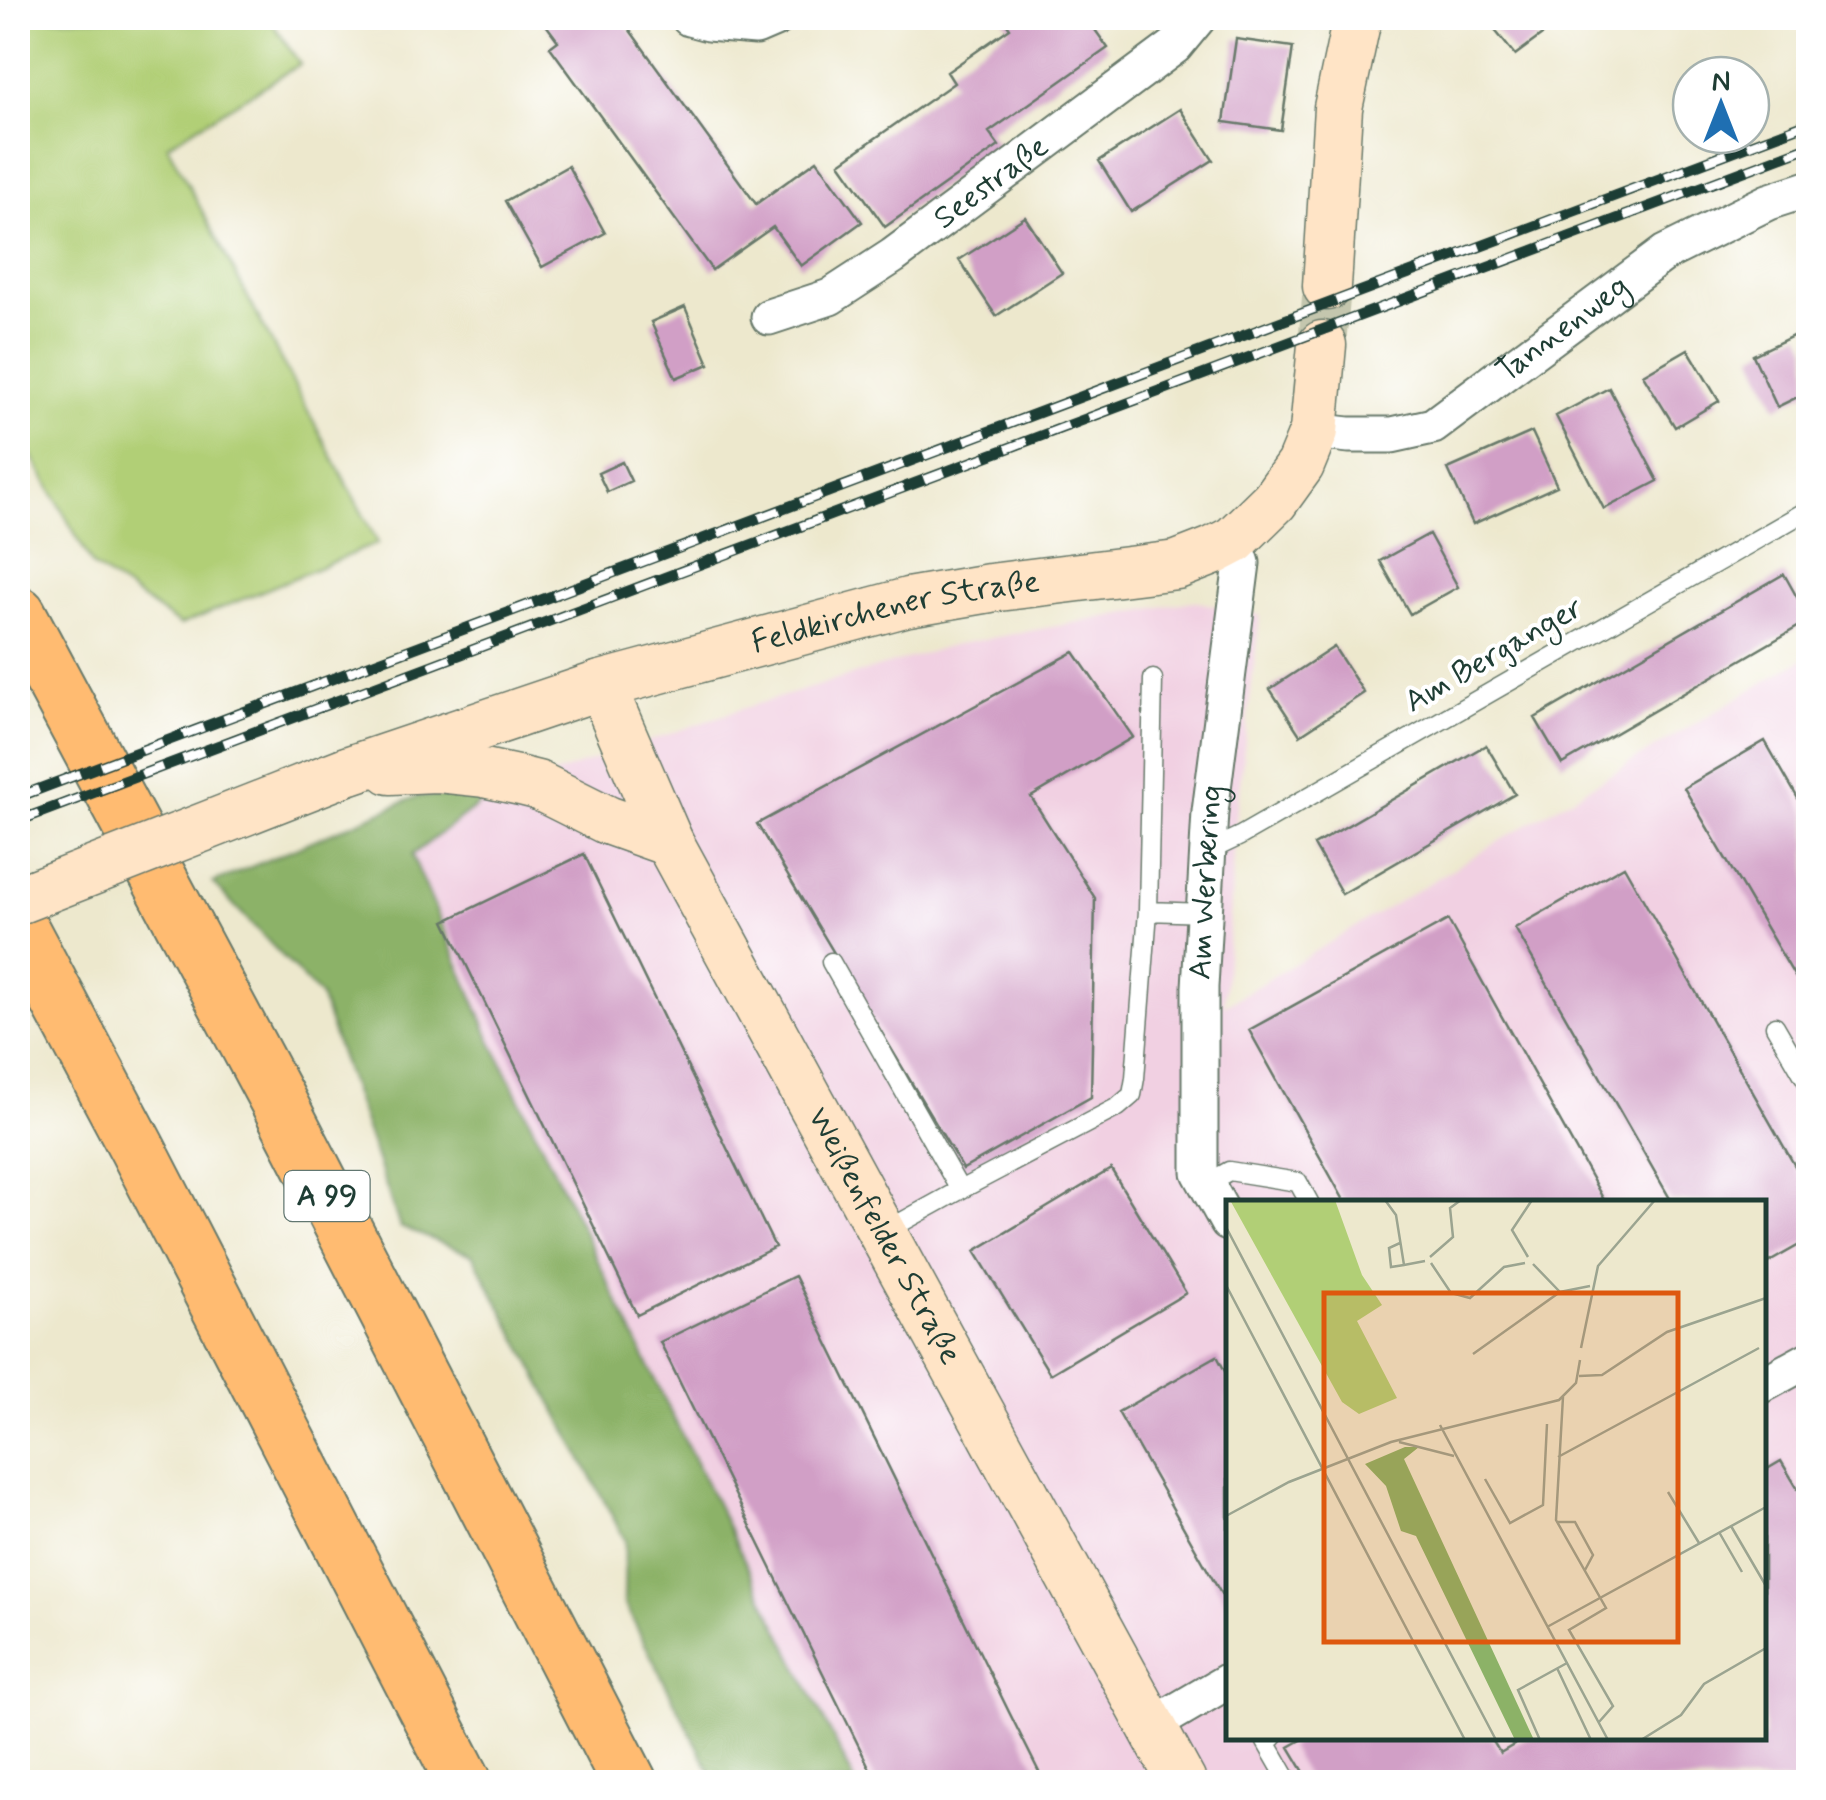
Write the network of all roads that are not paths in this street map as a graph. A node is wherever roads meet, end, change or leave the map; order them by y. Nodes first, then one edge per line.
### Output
1 (689, 18) edge
2 (777, 18) edge
3 (1198, 18) edge
4 (1357, 18) edge
5 (1808, 188) edge
6 (1327, 286) tunnel mouth
7 (769, 317) dead end
8 (1322, 345) tunnel mouth
9 (1314, 431) junction
10 (1808, 510) edge
11 (1234, 540) junction
12 (18, 614) edge
13 (1153, 679) dead end
14 (601, 684) junction
15 (346, 772) junction
16 (669, 842) junction
17 (1208, 846) junction
18 (18, 900) edge
19 (1148, 911) junction
20 (1204, 913) junction
21 (18, 924) edge
22 (831, 962) dead end
23 (1775, 1026) dead end
24 (1808, 1082) edge
25 (1206, 1184) junction
26 (960, 1190) junction
27 (1308, 1200) edge
28 (1226, 1219) edge
29 (882, 1233) junction
30 (1808, 1360) edge
31 (1766, 1383) edge
32 (1226, 1682) edge
33 (1151, 1726) junction
34 (1270, 1740) edge
35 (464, 1782) edge
36 (629, 1782) edge
37 (1182, 1782) edge
38 (1289, 1782) edge

1 - 2 street
3 - 7 street, Seestraße
4 - 6 street
5 - 9 street, Tannenweg
8 - 9 street, Feldkirchener Straße
9 - 11 street, Feldkirchener Straße
10 - 17 lane, Am Berganger
11 - 14 street, Feldkirchener Straße
11 - 17 street, Am Werbering
12 - 36 highway, A 99
13 - 19 lane
14 - 15 street, Feldkirchener Straße
14 - 16 street, Weißenfelder Straße
15 - 16 street, Feldkirchener Straße
15 - 18 street, Feldkirchener Straße, bridge
16 - 29 street, Weißenfelder Straße
17 - 20 street, Am Werbering
19 - 20 lane
19 - 26 lane
20 - 25 street, Am Werbering
21 - 35 highway
22 - 26 lane
23 - 24 lane
25 - 27 lane
25 - 28 street, Am Werbering
26 - 29 lane
29 - 33 street, Weißenfelder Straße
30 - 31 street
32 - 33 street
33 - 37 street, Weißenfelder Straße
34 - 38 lane

